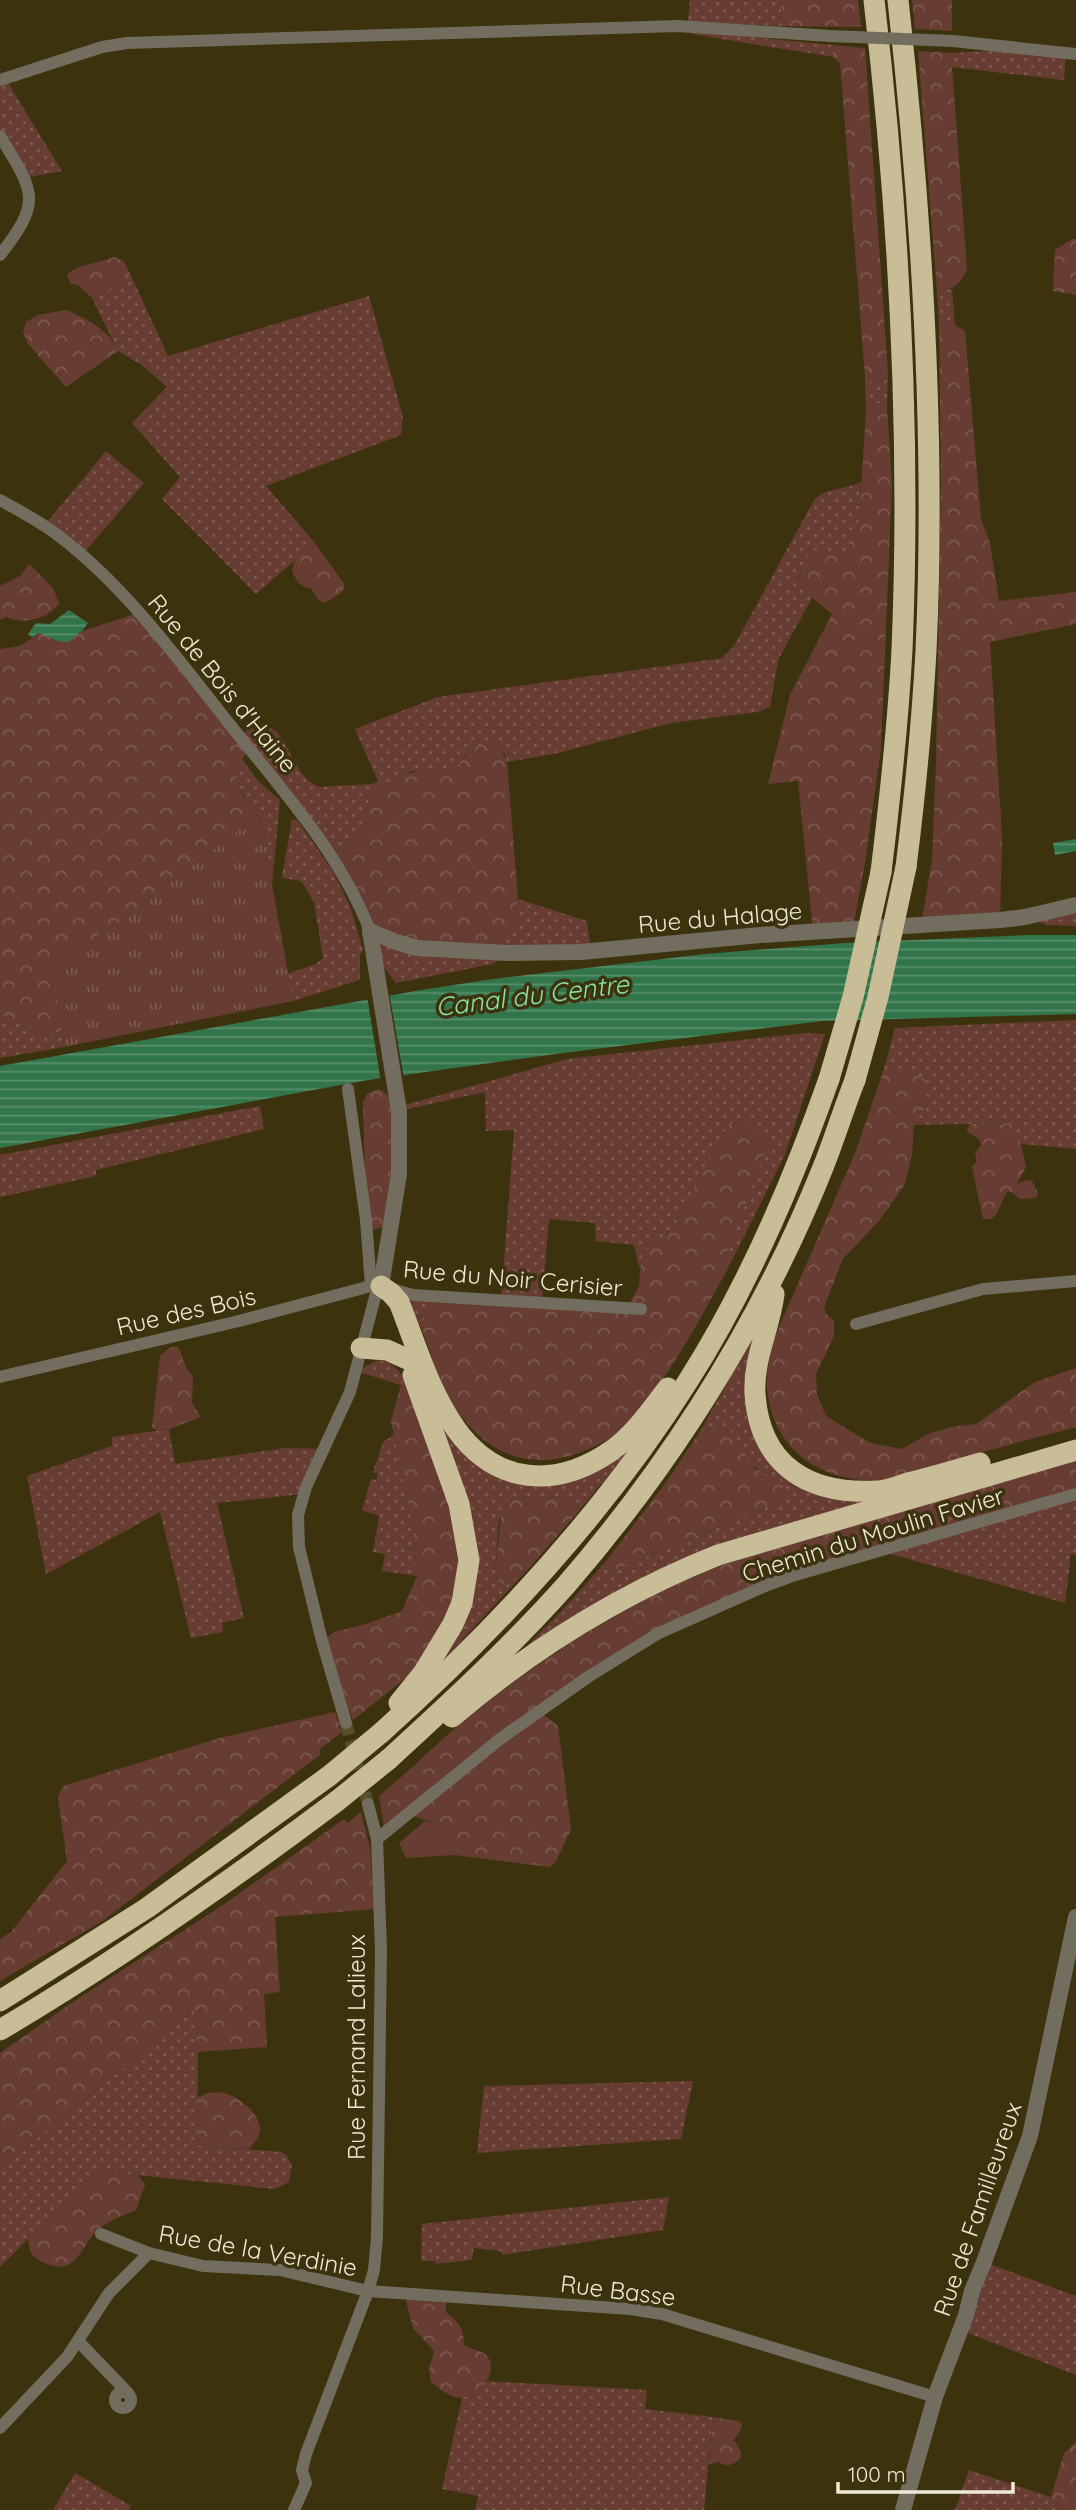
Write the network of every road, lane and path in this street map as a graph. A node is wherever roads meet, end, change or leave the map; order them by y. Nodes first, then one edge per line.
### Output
1 (874, 0) edge
2 (898, 0) edge
3 (1076, 54) edge
4 (0, 80) edge
5 (0, 136) edge
6 (0, 255) edge
7 (0, 500) edge
8 (1076, 905) edge
9 (370, 931) junction
10 (348, 1089) dead end
11 (776, 1271) junction
12 (1076, 1282) edge
13 (375, 1290) junction
14 (641, 1309) dead end
15 (856, 1324) dead end
16 (362, 1348) junction
17 (706, 1350) junction
18 (407, 1359) junction
19 (0, 1377) edge
20 (1076, 1437) edge
21 (1076, 1450) edge
22 (1076, 1494) edge
23 (346, 1723) tunnel mouth
24 (382, 1732) junction
25 (389, 1759) junction
26 (368, 1804) tunnel mouth
27 (377, 1839) junction
28 (1076, 1917) edge
29 (0, 2001) edge
30 (0, 2030) edge
31 (102, 2234) dead end
32 (149, 2253) junction
33 (368, 2291) junction
34 (79, 2342) junction
35 (120, 2389) dead end
36 (935, 2397) junction
37 (0, 2428) edge
38 (294, 2510) edge
39 (903, 2510) edge

1 - 17 highway, bridge
2 - 11 highway, bridge
3 - 4 street, bridge
5 - 6 street
7 - 9 street, Rue de Bois d'Haine
8 - 9 street, Rue du Halage
9 - 13 street
10 - 13 street
11 - 20 highway
11 - 25 highway
12 - 15 street
13 - 14 street, Rue du Noir Cerisier
13 - 16 street
13 - 17 highway
13 - 18 highway
13 - 19 street, Rue des Bois
16 - 18 highway
16 - 23 street
17 - 24 highway
18 - 24 highway
21 - 25 highway
22 - 27 street, Chemin du Moulin Favier
24 - 29 highway, bridge
25 - 30 highway, bridge
26 - 27 street, Rue Fernand Lalieux
27 - 33 street, Rue Fernand Lalieux
28 - 36 street, Rue de Familleureux
31 - 32 street, Rue de la Verdinie
32 - 33 street, Rue de la Verdinie
32 - 34 street
33 - 36 street, Rue Basse
33 - 38 street, Rue Fernand Lalieux
34 - 35 street
34 - 37 street
36 - 39 street, Rue de Familleureux

